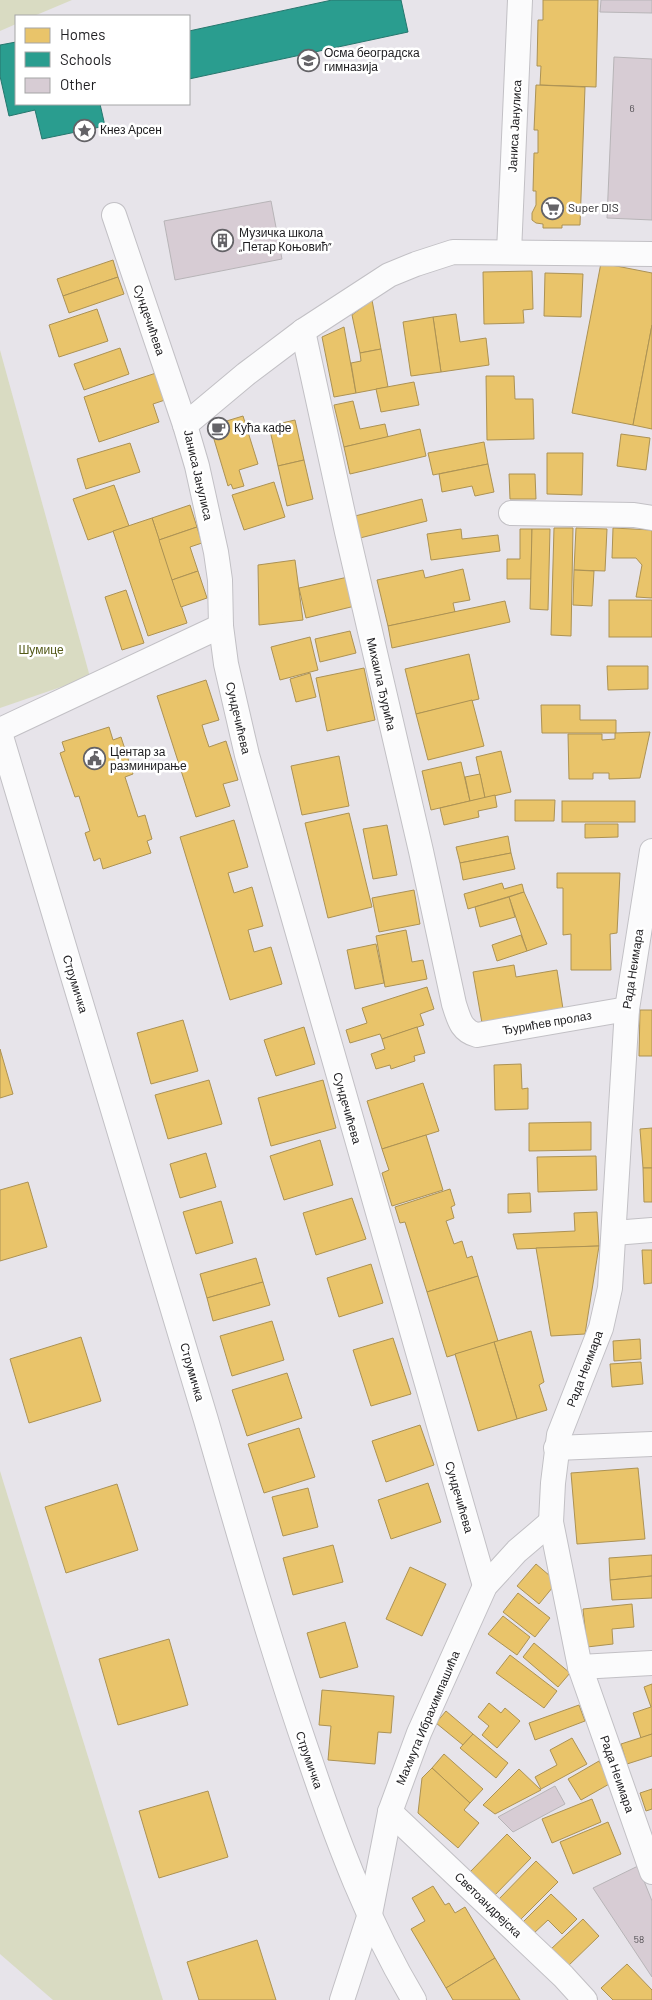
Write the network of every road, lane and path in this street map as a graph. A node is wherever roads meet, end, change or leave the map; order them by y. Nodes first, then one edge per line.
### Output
1 (520, 0) edge
2 (114, 215) dead end
3 (509, 252) junction
4 (652, 254) edge
5 (303, 331) junction
6 (185, 426) junction
7 (511, 513) dead end
8 (652, 518) edge
9 (221, 626) junction
10 (0, 731) edge
11 (652, 851) edge
12 (627, 1009) junction
13 (468, 1033) joint
14 (652, 1230) edge
15 (614, 1233) junction
16 (652, 1444) edge
17 (556, 1448) junction
18 (551, 1522) junction
19 (484, 1586) junction
20 (652, 1663) edge
21 (580, 1667) junction
22 (390, 1812) junction
23 (652, 1872) edge
24 (370, 1914) junction
25 (342, 2000) edge
26 (414, 2000) edge
27 (585, 2000) edge

1 - 3 street, Јаниса Јанулиса
2 - 6 street, Сундечићева
3 - 4 street, Јаниса Јанулиса
3 - 5 street, Јаниса Јанулиса
5 - 6 street, Јаниса Јанулиса
5 - 13 street, Михаила Ђурића
6 - 9 street, Јаниса Јанулиса
7 - 8 street
9 - 10 street
9 - 19 street, Сундечићева
10 - 24 street, Струмичка
11 - 12 street, Рада Неимара
12 - 13 street, Ђурићев пролаз
12 - 15 street, Рада Неимара
14 - 15 street
15 - 17 street, Рада Неимара
16 - 17 street
17 - 18 street, Рада Неимара
18 - 19 street, Махмута Ибрахимпашића
18 - 21 street, Рада Неимара
19 - 22 street, Махмута Ибрахимпашића
20 - 21 street
21 - 23 street, Рада Неимара
22 - 24 street, Махмута Ибрахимпашића
22 - 27 street, Светоандрејска
24 - 25 street, Махмута Ибрахимпашића
24 - 26 street, Струмичка

